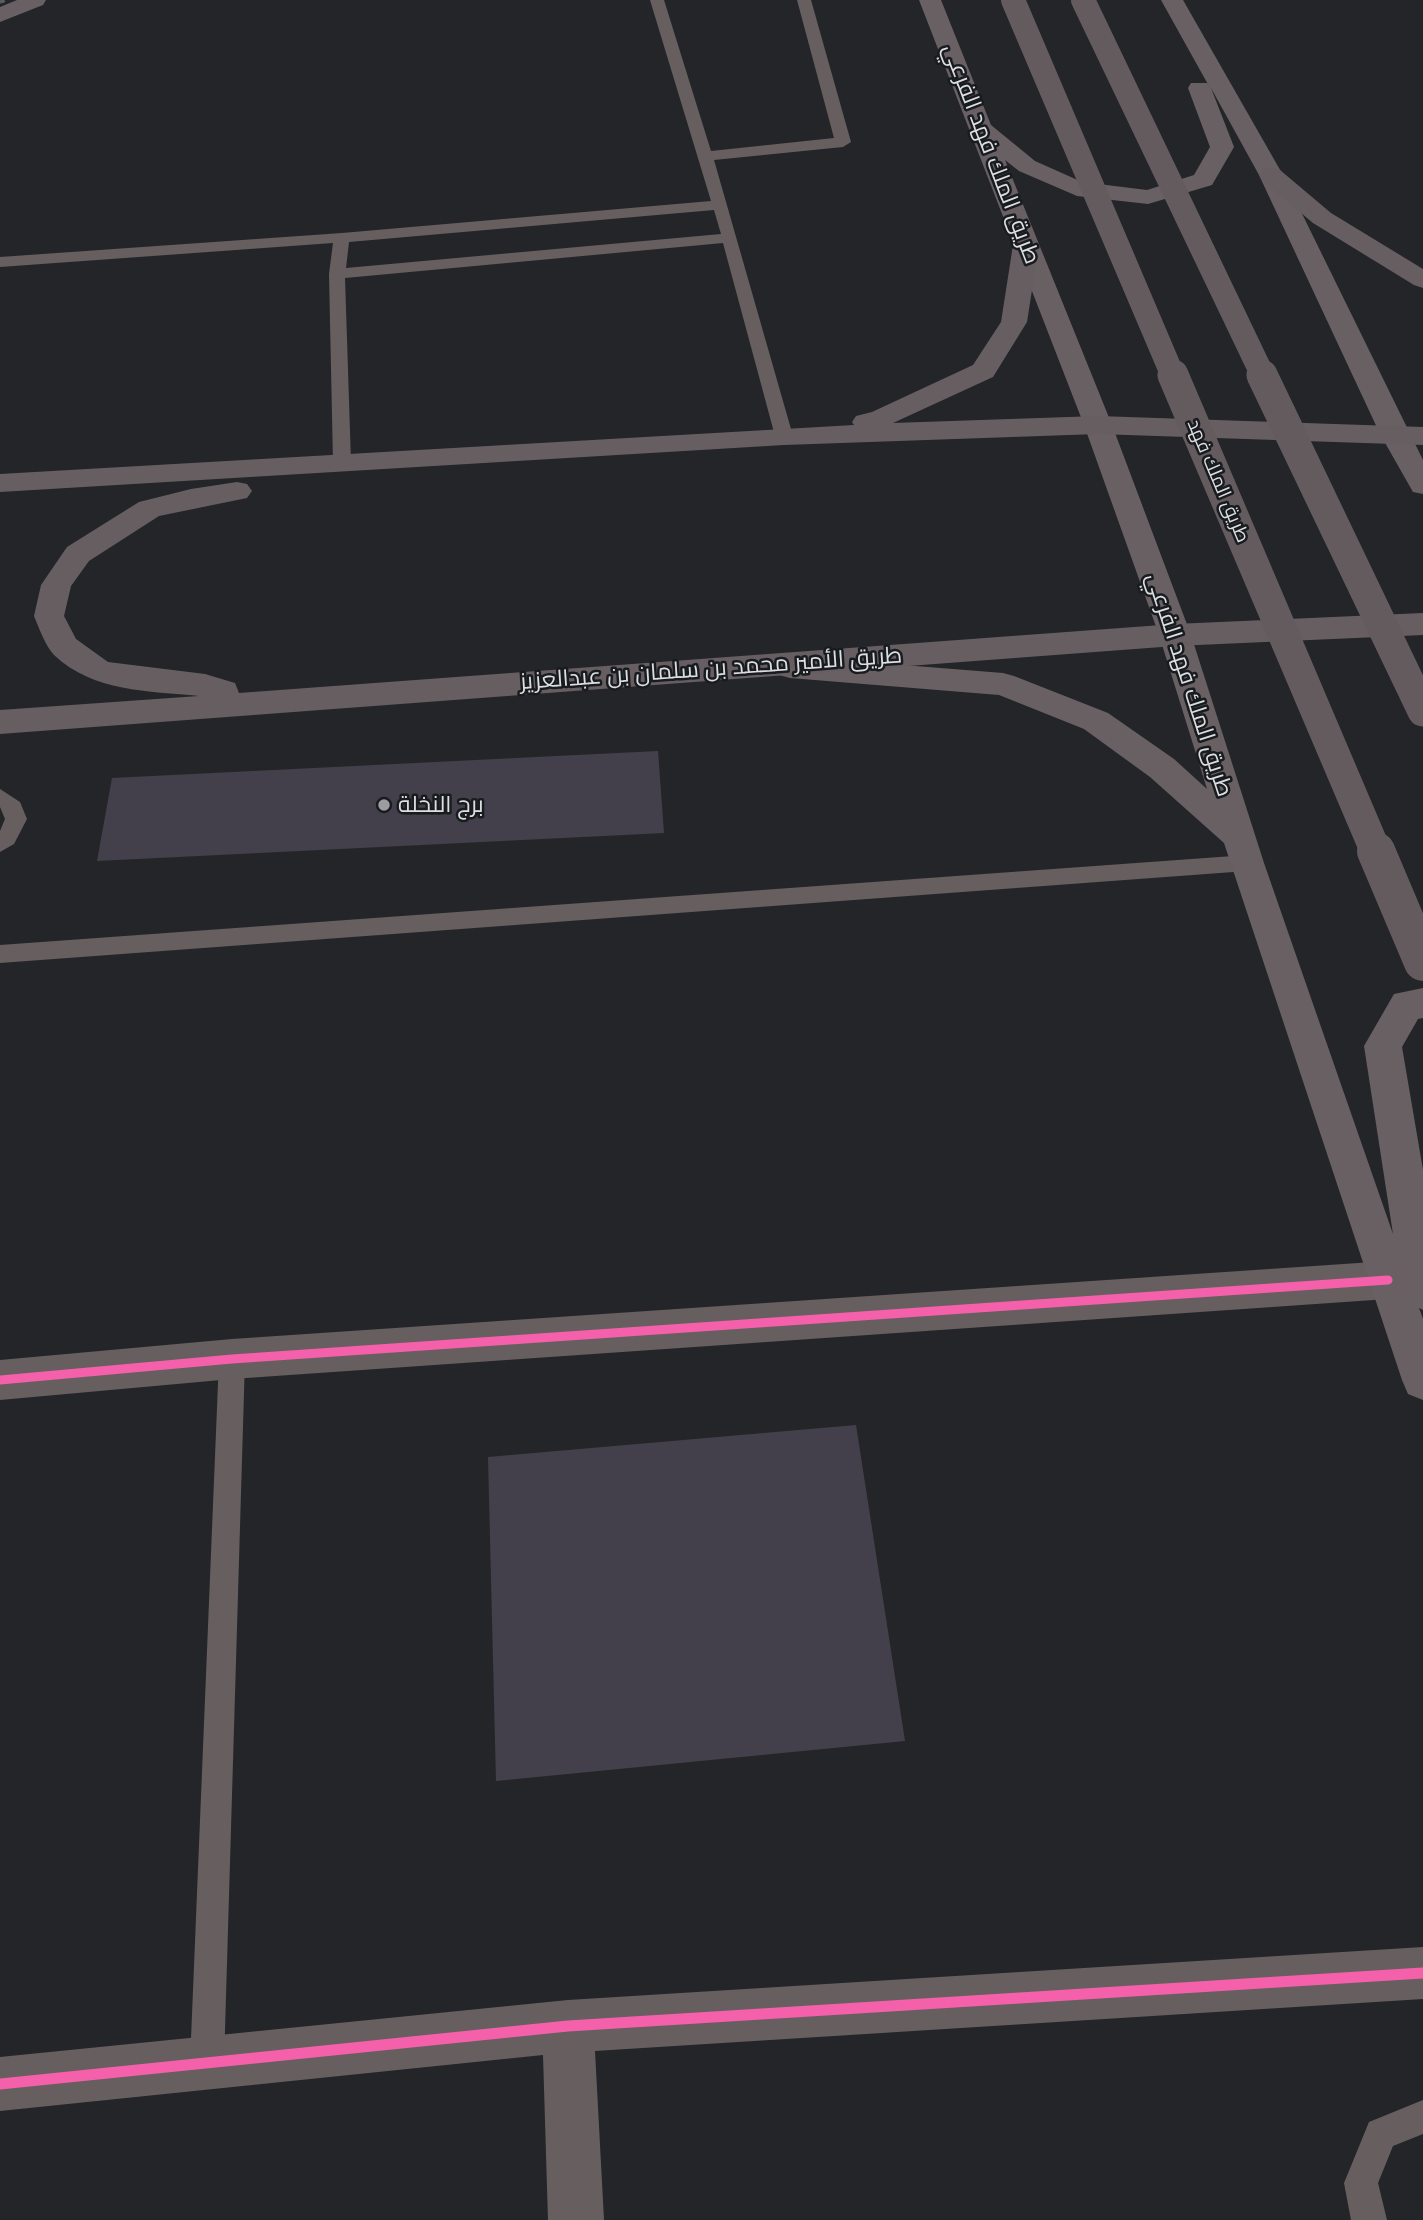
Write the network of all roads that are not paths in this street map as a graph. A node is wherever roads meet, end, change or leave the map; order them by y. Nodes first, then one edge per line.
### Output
1 (35, 0) edge
2 (657, 0) edge
3 (804, 0) edge
4 (930, 0) edge
5 (1013, 0) edge
6 (1083, 0) edge
7 (1164, 0) edge
8 (1172, 0) edge
9 (0, 15) edge
10 (979, 127) junction
11 (705, 156) junction
12 (1271, 175) junction
13 (719, 205) junction
14 (342, 238) junction
15 (730, 238) junction
16 (1026, 245) junction
17 (0, 262) edge
18 (337, 274) junction
19 (1423, 280) edge
20 (1098, 425) junction
21 (1394, 434) junction
22 (783, 436) junction
23 (1423, 436) edge
24 (342, 462) junction
25 (296, 466) junction
26 (0, 483) edge
27 (1423, 485) edge
28 (1423, 624) edge
29 (1175, 635) junction
30 (763, 665) junction
31 (262, 704) junction
32 (1423, 710) edge
33 (0, 722) edge
34 (0, 797) edge
35 (0, 844) edge
36 (1244, 851) junction
37 (0, 954) edge
38 (1423, 962) edge
39 (1423, 1003) edge
40 (1405, 1285) edge
41 (232, 1359) junction
42 (0, 1380) edge
43 (1423, 1380) edge
44 (1423, 1973) edge
45 (568, 2026) junction
46 (207, 2063) junction
47 (0, 2084) edge
48 (1423, 2117) edge
49 (576, 2220) edge
50 (1369, 2220) edge

1 - 9 main road
2 - 11 lane
3 - 11 lane
4 - 10 main road, طريق الملك فهد الفرعي
5 - 38 highway, طريق الملك فهد, bridge
6 - 32 highway, bridge
7 - 10 main road
8 - 12 main road
10 - 16 main road, طريق الملك فهد الفرعي
11 - 13 lane
12 - 19 main road
12 - 21 main road
13 - 14 lane
13 - 15 lane
14 - 17 lane
14 - 18 lane
15 - 18 lane
15 - 22 lane
16 - 20 main road, طريق الملك فهد الفرعي
16 - 22 main road
18 - 24 lane
20 - 21 main road
20 - 22 main road
20 - 29 main road, طريق الملك فهد الفرعي
21 - 23 main road
21 - 27 main road
22 - 24 main road
24 - 25 main road
25 - 26 main road
25 - 31 main road
28 - 29 main road, طريق الأمير محمد بن سلمان بن عبدالعزيز
29 - 30 main road, طريق الأمير محمد بن سلمان بن عبدالعزيز
29 - 36 main road, طريق الملك فهد الفرعي
30 - 31 main road, طريق الأمير محمد بن سلمان بن عبدالعزيز
30 - 36 main road
31 - 33 main road, طريق الأمير محمد بن سلمان بن عبدالعزيز
34 - 35 lane
36 - 37 lane
36 - 40 main road, طريق الملك فهد الفرعي
39 - 40 main road
40 - 41 street
40 - 43 main road, طريق الملك فهد الفرعي
41 - 42 street
41 - 46 lane
44 - 45 street
45 - 46 street
45 - 49 street
46 - 47 street
48 - 50 lane

